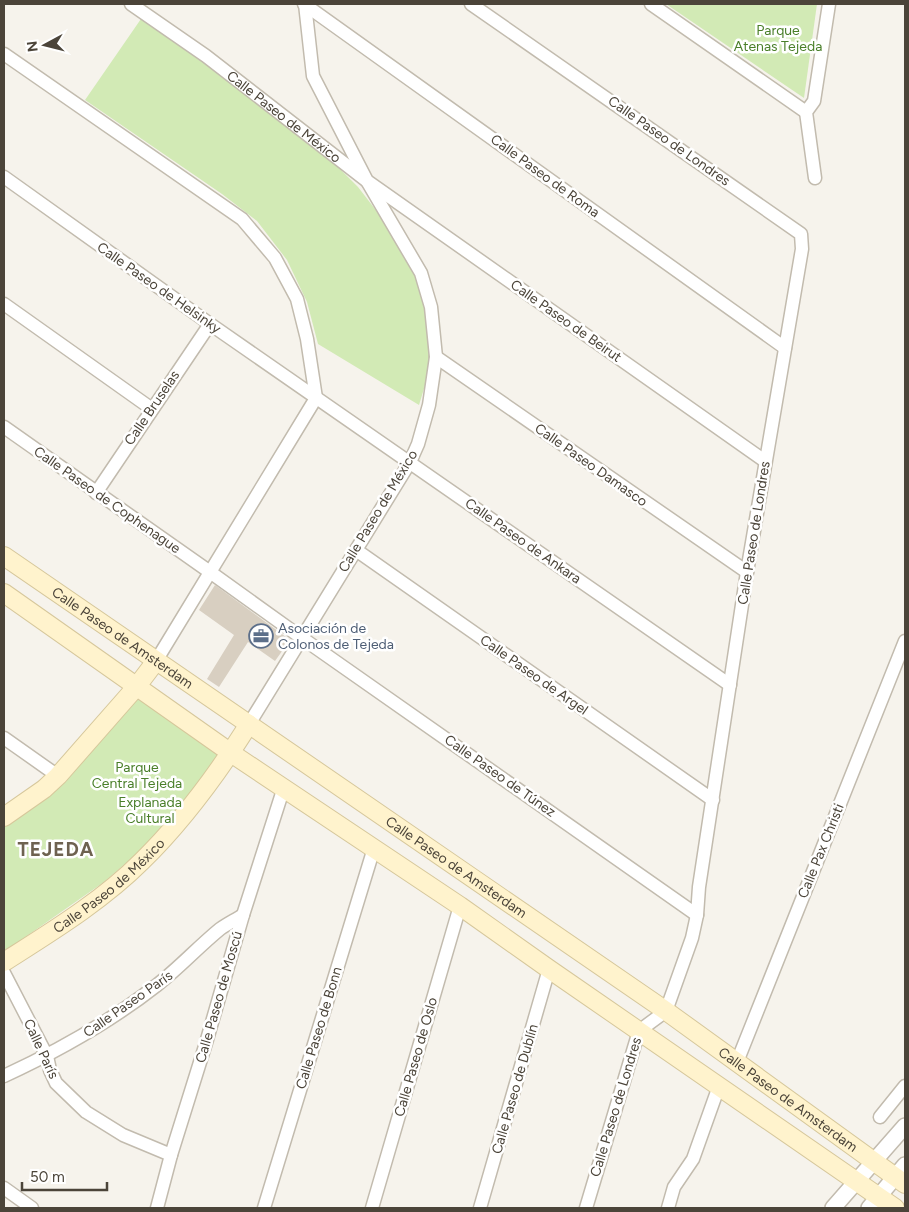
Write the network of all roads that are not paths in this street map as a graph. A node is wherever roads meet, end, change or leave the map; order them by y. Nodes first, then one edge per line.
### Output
1 (131, 4) edge
2 (305, 4) edge
3 (471, 4) edge
4 (651, 4) edge
5 (829, 4) edge
6 (4, 54) edge
7 (806, 112) junction
8 (4, 177) edge
9 (815, 178) dead end
10 (367, 180) junction
11 (4, 304) edge
12 (210, 324) junction
13 (785, 348) junction
14 (436, 357) junction
15 (316, 398) junction
16 (152, 409) junction
17 (4, 427) edge
18 (765, 461) junction
19 (410, 462) junction
20 (96, 493) junction
21 (356, 550) junction
22 (4, 556) edge
23 (210, 572) junction
24 (747, 572) junction
25 (4, 593) edge
26 (302, 638) junction
27 (905, 641) edge
28 (156, 661) junction
29 (730, 684) junction
30 (137, 686) junction
31 (249, 724) junction
32 (4, 738) edge
33 (231, 753) junction
34 (58, 776) junction
35 (284, 787) junction
36 (713, 800) junction
37 (4, 817) edge
38 (374, 848) junction
39 (460, 906) junction
40 (243, 915) junction
41 (697, 915) junction
42 (4, 962) edge
43 (549, 969) junction
44 (4, 973) edge
45 (666, 1011) junction
46 (638, 1031) junction
47 (47, 1056) junction
48 (737, 1062) junction
49 (4, 1076) edge
50 (719, 1086) junction
51 (905, 1086) edge
52 (880, 1117) dead end
53 (905, 1126) edge
54 (171, 1155) junction
55 (874, 1162) junction
56 (902, 1176) edge
57 (856, 1181) junction
58 (4, 1188) edge
59 (874, 1203) edge
60 (32, 1208) edge
61 (157, 1208) edge
62 (264, 1208) edge
63 (372, 1208) edge
64 (480, 1208) edge
65 (586, 1208) edge
66 (668, 1208) edge
67 (833, 1208) edge
68 (895, 1208) edge

1 - 10 street, Calle Paseo de México
2 - 10 street
2 - 13 street, Calle Paseo de Roma
3 - 13 street, Calle Paseo de Londres
4 - 7 street
5 - 7 street
6 - 15 street
7 - 9 street
8 - 12 street, Calle Paseo de Helsinky
10 - 14 street, Calle Paseo de México
10 - 18 street, Calle Paseo de Beirut
11 - 16 street
12 - 15 street, Calle Paseo de Helsinky
12 - 16 street, Calle Bruselas
13 - 18 street, Calle Paseo de Londres
14 - 19 street, Calle Paseo de México
14 - 24 street, Calle Paseo Damasco
15 - 19 street, Calle Paseo de Ankara
15 - 23 street
16 - 20 street, Calle Bruselas
17 - 20 street, Calle Paseo de Cophenague
18 - 24 street, Calle Paseo de Londres
19 - 21 street, Calle Paseo de México
19 - 29 street, Calle Paseo de Ankara
20 - 23 street, Calle Paseo de Cophenague
21 - 26 street, Calle Paseo de México
21 - 36 street, Calle Paseo de Argel
22 - 28 main road, Calle Paseo de Amsterdam
23 - 26 street, Calle Paseo de Cophenague
23 - 28 street
24 - 29 street, Calle Paseo de Londres
25 - 30 main road, Calle Paseo de Amsterdam
26 - 31 street, Calle Paseo de México
26 - 41 street, Calle Paseo de Túnez
27 - 48 street, Calle Pax Christi
28 - 30 main road
28 - 31 main road, Calle Paseo de Amsterdam
29 - 36 street, Calle Paseo de Londres
30 - 33 main road, Calle Paseo de Amsterdam
30 - 34 main road
31 - 33 main road, Calle Paseo de México
31 - 45 main road, Calle Paseo de Amsterdam
32 - 34 street
33 - 35 main road, Calle Paseo de Amsterdam
33 - 42 main road, Calle Paseo de México
34 - 37 main road
35 - 38 main road, Calle Paseo de Amsterdam
35 - 40 street, Calle Paseo de Moscú
36 - 41 street, Calle Paseo de Londres
38 - 39 main road, Calle Paseo de Amsterdam
38 - 62 street, Calle Paseo de Bonn
39 - 43 main road, Calle Paseo de Amsterdam
39 - 63 street, Calle Paseo de Oslo
40 - 47 street, Calle Paseo París
40 - 54 street, Calle Paseo de Moscú
41 - 45 street, Calle Paseo de Londres
43 - 46 main road, Calle Paseo de Amsterdam
43 - 64 street, Calle Paseo de Dublín
44 - 47 street, Calle París
45 - 46 street, Calle Paseo de Londres
45 - 48 main road, Calle Paseo de Amsterdam
46 - 50 main road, Calle Paseo de Amsterdam
46 - 65 street, Calle Paseo de Londres
47 - 49 street, Calle Paseo París
47 - 54 street, Calle París
48 - 55 main road, Calle Paseo de Amsterdam
50 - 57 main road, Calle Paseo de Amsterdam
50 - 66 street
51 - 52 street
53 - 55 street
54 - 61 street, Calle Paseo de Moscú
55 - 56 main road, Calle Paseo de Amsterdam
55 - 57 street
56 - 59 street
57 - 59 main road, Calle Paseo de Amsterdam
57 - 67 street
58 - 60 street
59 - 68 main road, Calle Paseo de Amsterdam

